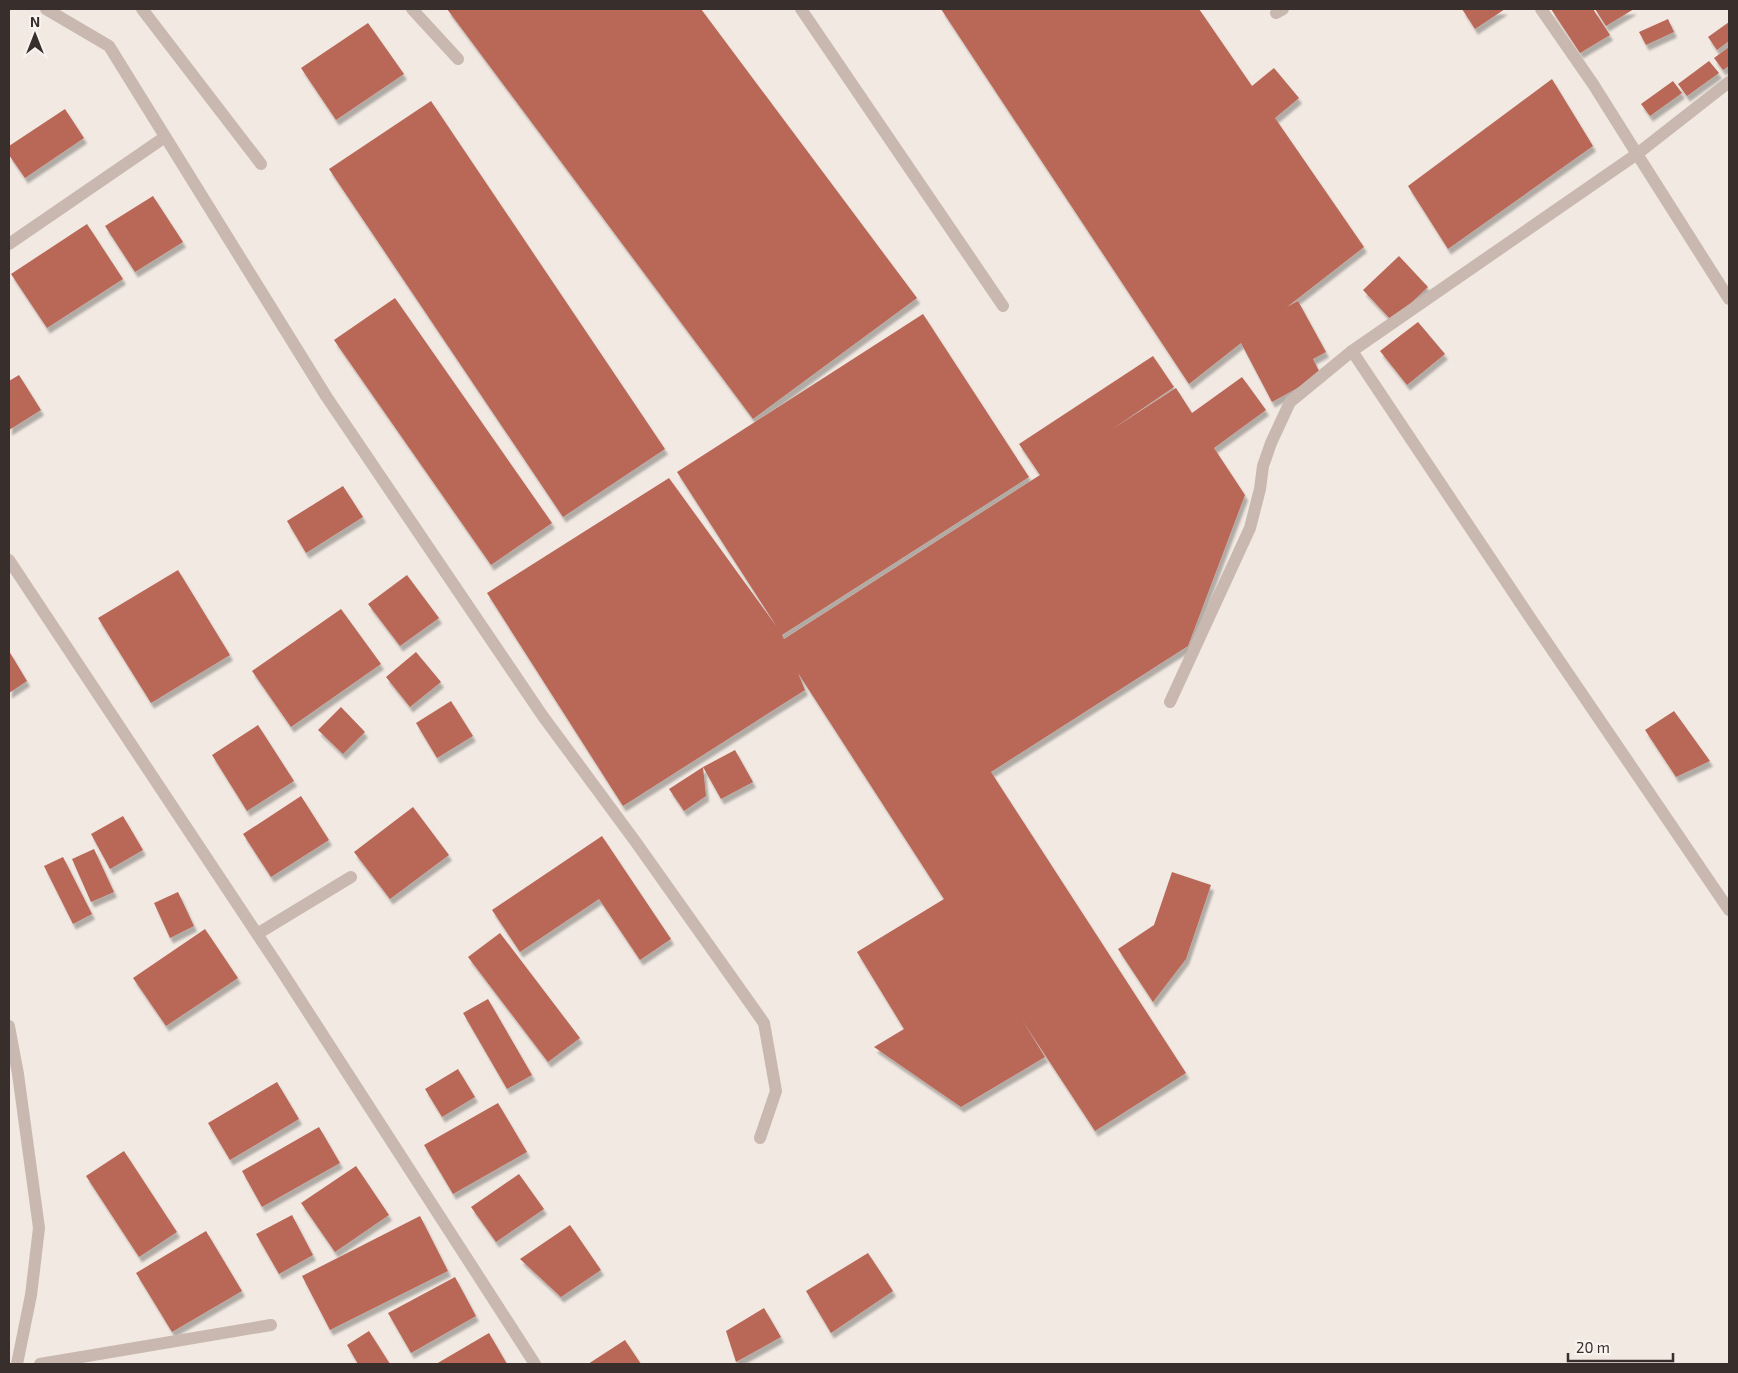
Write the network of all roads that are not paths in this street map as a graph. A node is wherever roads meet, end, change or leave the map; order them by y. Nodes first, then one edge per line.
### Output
1 (46, 9) edge
2 (142, 9) edge
3 (412, 9) edge
4 (801, 9) edge
5 (1541, 9) edge
6 (458, 59) dead end
7 (1729, 82) edge
8 (165, 137) junction
9 (1637, 154) junction
10 (260, 164) dead end
11 (9, 244) edge
12 (1729, 299) edge
13 (1003, 306) dead end
14 (1352, 351) junction
15 (9, 560) edge
16 (1170, 702) dead end
17 (351, 877) dead end
18 (1729, 910) edge
19 (257, 934) junction
20 (9, 1026) edge
21 (760, 1138) dead end
22 (271, 1325) dead end
23 (17, 1364) edge
24 (40, 1364) edge
25 (535, 1364) edge

1 - 8 street
2 - 10 street
3 - 6 street
4 - 13 street
5 - 9 street
7 - 9 street
8 - 11 street
8 - 21 street
9 - 12 street
9 - 14 street
14 - 16 street
14 - 18 street
15 - 19 street
17 - 19 street
19 - 25 street
20 - 23 street
22 - 24 street

